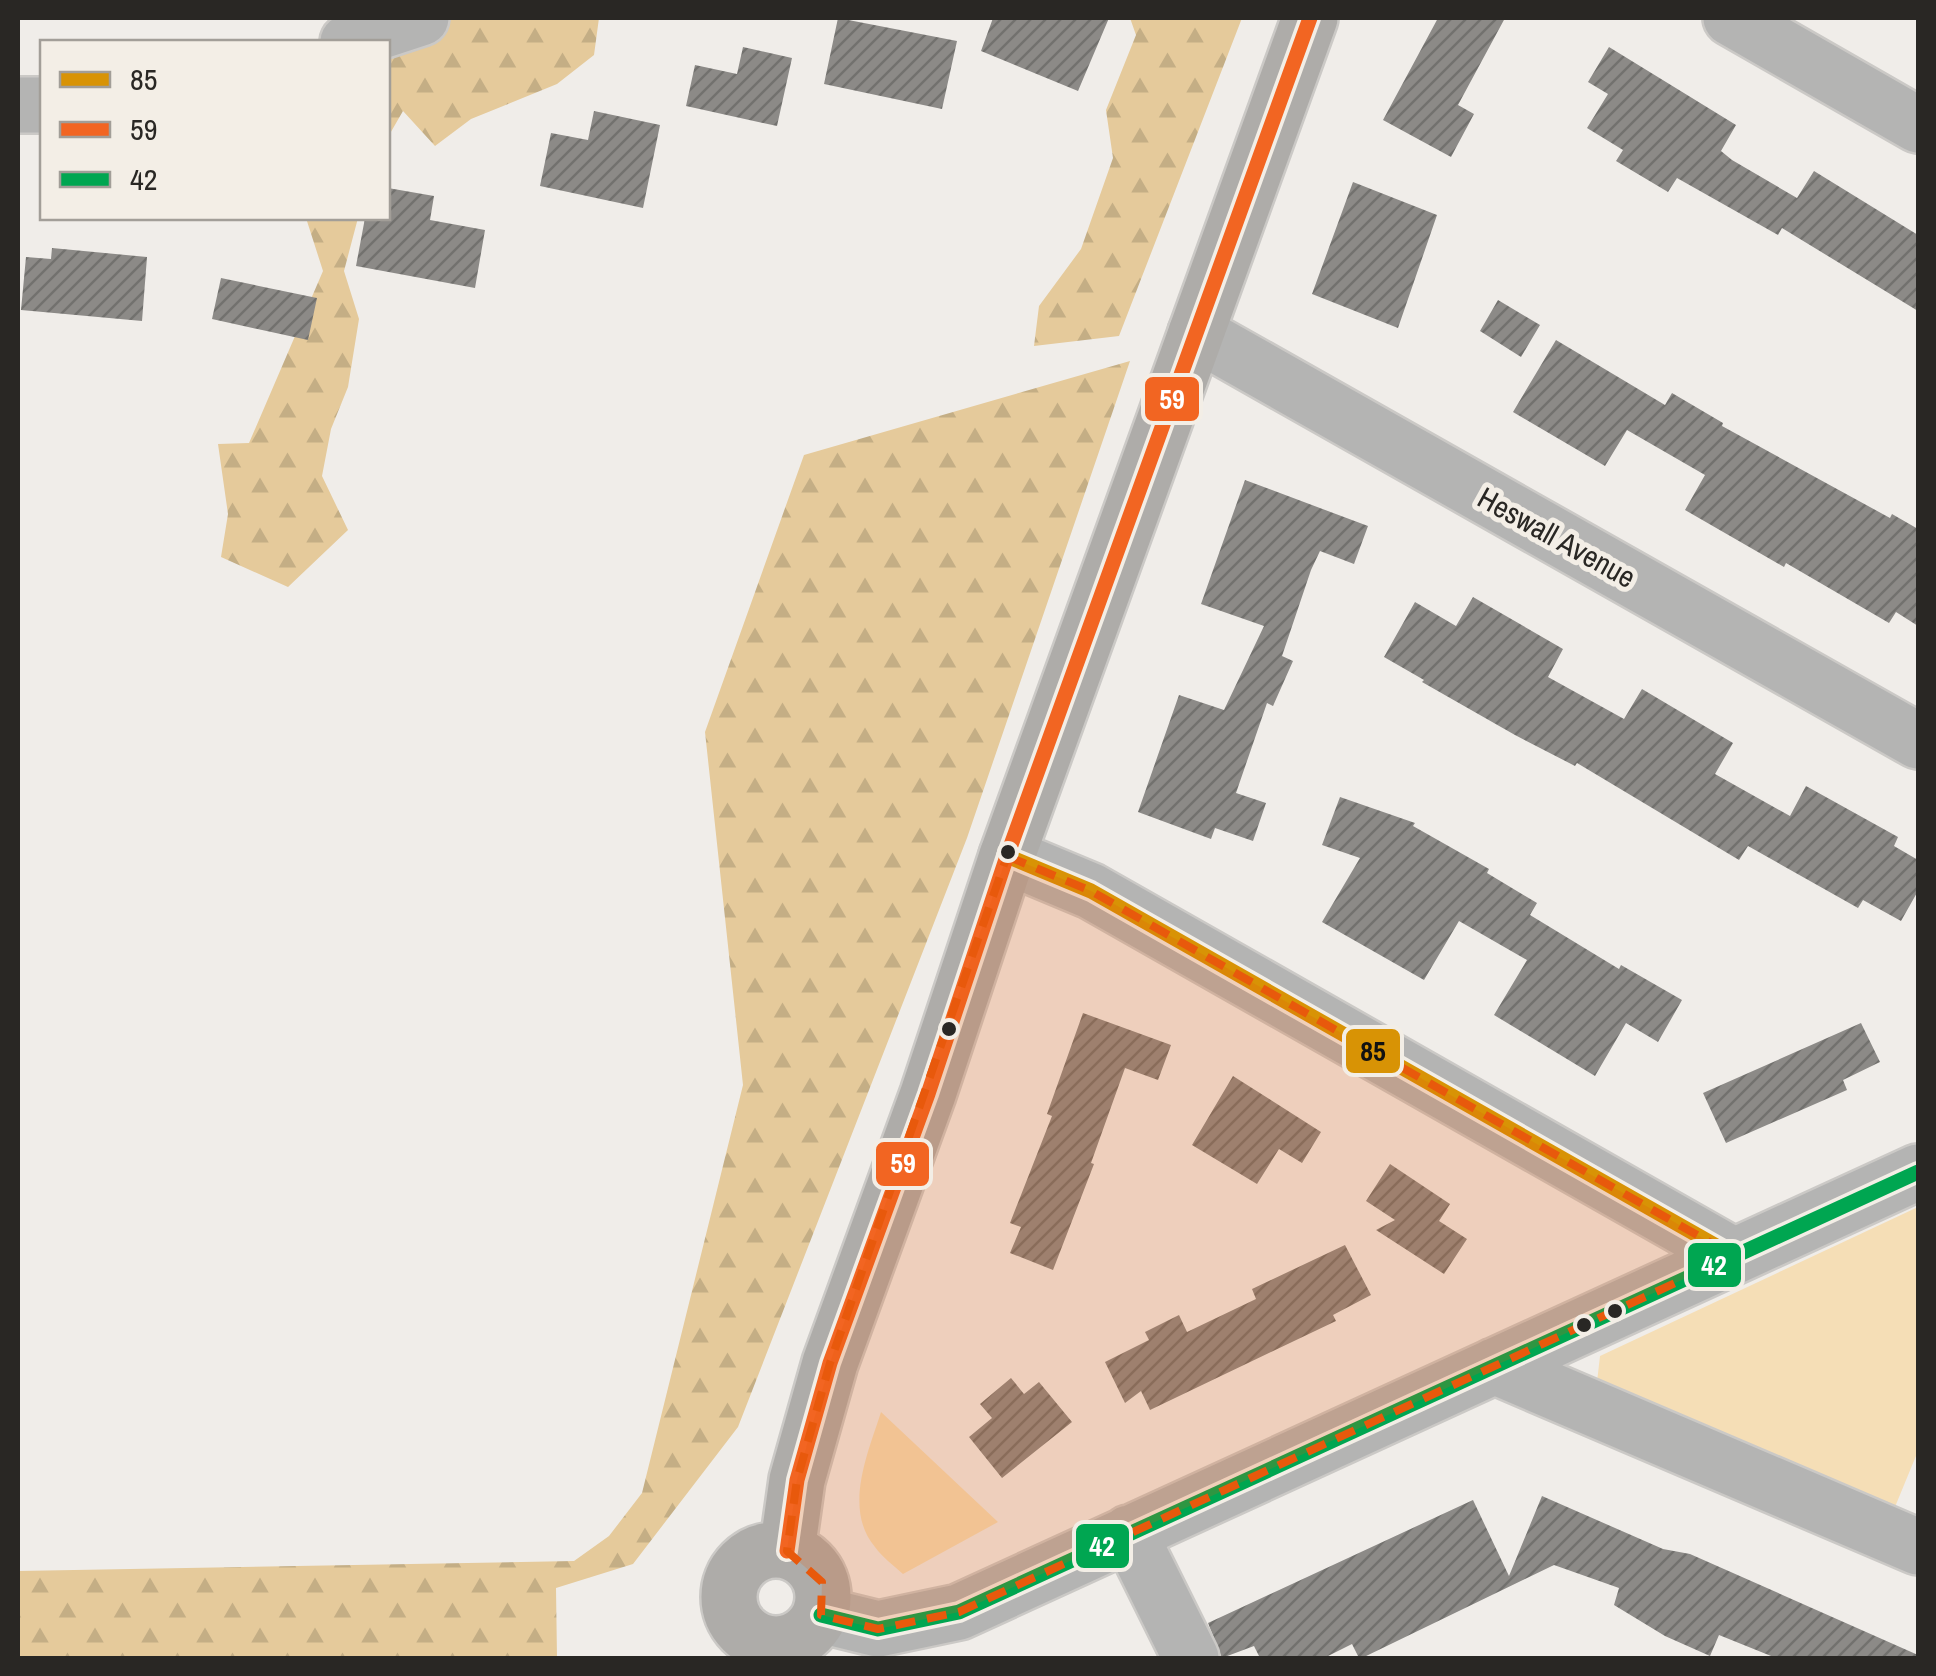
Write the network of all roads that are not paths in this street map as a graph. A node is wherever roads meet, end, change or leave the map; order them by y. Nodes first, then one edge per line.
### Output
1 (421, 18) edge
2 (1310, 18) edge
3 (1731, 18) edge
4 (354, 40) edge
5 (1918, 125) edge
6 (1196, 334) junction
7 (1918, 741) edge
8 (1007, 856) junction
9 (1918, 1172) edge
10 (1734, 1256) junction
11 (1494, 1366) junction
12 (1914, 1531) edge
13 (1129, 1534) junction
14 (787, 1551) junction
15 (821, 1615) junction
16 (730, 1646) edge
17 (1190, 1658) edge

1 - 4 street
2 - 6 main road
3 - 5 street
6 - 7 street, Heswall Avenue
6 - 8 main road
8 - 10 street
8 - 14 main road
9 - 10 street
10 - 11 street
11 - 12 street
11 - 13 street
13 - 15 street
13 - 17 street
14 - 15 main road
14 - 16 main road
15 - 16 main road

